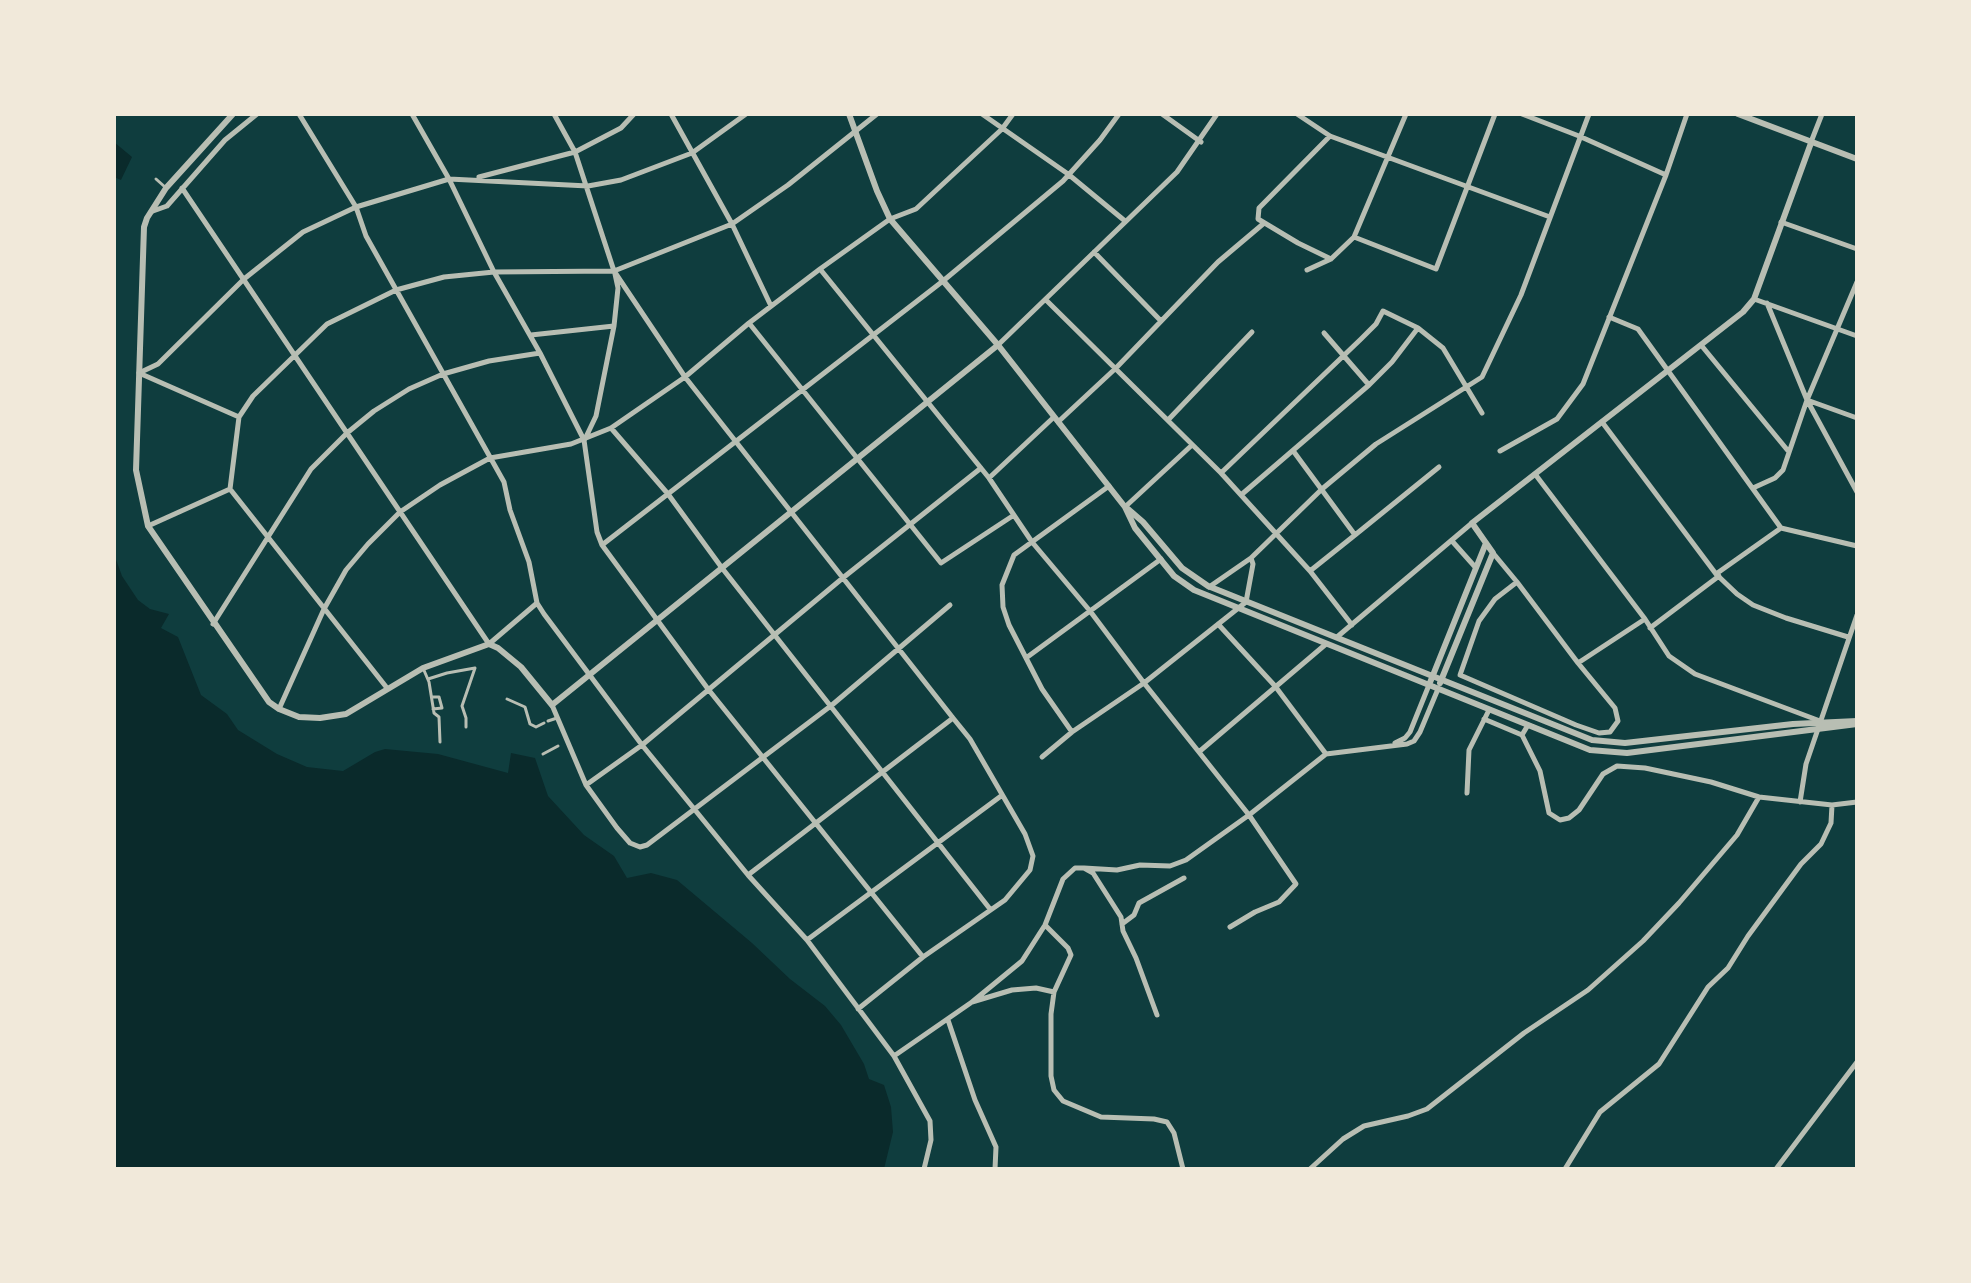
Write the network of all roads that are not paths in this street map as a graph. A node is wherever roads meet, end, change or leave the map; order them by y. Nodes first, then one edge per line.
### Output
1 (233, 114) edge
2 (257, 114) edge
3 (299, 114) edge
4 (412, 114) edge
5 (554, 114) edge
6 (634, 114) edge
7 (671, 114) edge
8 (746, 114) edge
9 (849, 114) edge
10 (877, 114) edge
11 (982, 114) edge
12 (1013, 114) edge
13 (1119, 114) edge
14 (1162, 114) edge
15 (1217, 114) edge
16 (1297, 114) edge
17 (1406, 114) edge
18 (1495, 114) edge
19 (1522, 114) edge
20 (1589, 114) edge
21 (1687, 114) edge
22 (1738, 114) edge
23 (1822, 114) edge
24 (1307, 117) edge
25 (1002, 129) junction
26 (855, 131) junction
27 (1330, 136) junction
28 (1579, 136) junction
29 (1201, 142) junction
30 (1811, 143) junction
31 (575, 152) junction
32 (692, 153) junction
33 (1389, 157) junction
34 (1857, 159) edge
35 (1068, 174) junction
36 (1666, 175) junction
37 (156, 179) dead end
38 (449, 179) junction
39 (474, 179) junction
40 (588, 186) junction
41 (1469, 187) junction
42 (166, 188) junction
43 (182, 188) junction
44 (356, 207) junction
45 (152, 211) junction
46 (1550, 217) junction
47 (890, 219) junction
48 (1125, 221) junction
49 (1260, 222) junction
50 (1781, 222) junction
51 (732, 224) junction
52 (1354, 237) junction
53 (1857, 249) edge
54 (1094, 252) junction
55 (1331, 259) junction
56 (820, 269) junction
57 (1307, 270) dead end
58 (614, 271) junction
59 (494, 272) junction
60 (244, 279) junction
61 (943, 281) junction
62 (1857, 282) edge
63 (396, 290) junction
64 (1754, 299) junction
65 (1046, 300) junction
66 (1767, 303) junction
67 (771, 306) junction
68 (1609, 317) junction
69 (1161, 321) junction
70 (749, 323) junction
71 (614, 326) junction
72 (1418, 328) junction
73 (1836, 328) junction
74 (1252, 332) dead end
75 (1324, 333) dead end
76 (874, 334) junction
77 (531, 335) junction
78 (1857, 336) edge
79 (998, 345) junction
80 (1701, 345) junction
81 (540, 353) junction
82 (294, 355) junction
83 (1343, 355) junction
84 (1116, 368) junction
85 (1668, 370) junction
86 (139, 373) junction
87 (443, 374) junction
88 (685, 377) junction
89 (1369, 385) junction
90 (1466, 387) junction
91 (803, 389) junction
92 (1807, 400) junction
93 (927, 403) junction
94 (1482, 413) dead end
95 (239, 417) junction
96 (1857, 418) edge
97 (1056, 419) junction
98 (1169, 419) junction
99 (1602, 422) junction
100 (611, 428) junction
101 (347, 433) junction
102 (584, 440) junction
103 (737, 441) junction
104 (1192, 445) junction
105 (1500, 451) dead end
106 (1294, 452) junction
107 (1790, 453) junction
108 (490, 458) junction
109 (857, 459) junction
110 (1439, 467) dead end
111 (981, 468) junction
112 (1221, 473) junction
113 (1535, 474) junction
114 (989, 478) junction
115 (1109, 486) junction
116 (1753, 488) junction
117 (230, 489) junction
118 (1322, 489) junction
119 (1857, 492) edge
120 (668, 494) junction
121 (1241, 495) junction
122 (1125, 507) junction
123 (400, 512) junction
124 (791, 512) junction
125 (1014, 515) junction
126 (1472, 523) junction
127 (910, 525) junction
128 (148, 526) junction
129 (1781, 528) junction
130 (1276, 533) junction
131 (1355, 535) junction
132 (267, 538) junction
133 (1452, 541) junction
134 (1032, 542) junction
135 (1486, 543) junction
136 (602, 545) junction
137 (1857, 546) edge
138 (1493, 553) junction
139 (1251, 558) junction
140 (1161, 559) junction
141 (722, 568) junction
142 (1476, 568) junction
143 (1310, 571) junction
144 (1717, 575) junction
145 (844, 577) junction
146 (1517, 582) junction
147 (1209, 587) junction
148 (1246, 602) junction
149 (537, 603) junction
150 (950, 605) dead end
151 (324, 609) junction
152 (1237, 609) junction
153 (1090, 611) junction
154 (1857, 615) edge
155 (1645, 619) junction
156 (656, 621) junction
157 (213, 624) junction
158 (1218, 624) junction
159 (1352, 625) junction
160 (1650, 628) junction
161 (776, 634) junction
162 (1337, 637) junction
163 (1848, 637) junction
164 (489, 644) junction
165 (1326, 644) junction
166 (898, 649) junction
167 (1026, 658) junction
168 (1578, 663) junction
169 (423, 668) junction
170 (590, 675) junction
171 (1432, 676) junction
172 (428, 679) junction
173 (1442, 680) junction
174 (1144, 683) junction
175 (1429, 685) junction
176 (1275, 686) junction
177 (387, 688) junction
178 (708, 689) junction
179 (1438, 689) junction
180 (432, 697) junction
181 (507, 699) dead end
182 (552, 705) junction
183 (832, 705) junction
184 (279, 709) junction
185 (433, 709) junction
186 (1489, 710) junction
187 (557, 718) junction
188 (953, 718) junction
189 (1484, 719) junction
190 (1821, 722) junction
191 (1857, 723) edge
192 (1528, 725) junction
193 (466, 727) dead end
194 (1818, 731) junction
195 (1072, 732) junction
196 (1522, 735) junction
197 (440, 742) dead end
198 (642, 745) junction
199 (558, 746) dead end
200 (1386, 747) junction
201 (1200, 751) junction
202 (543, 754) dead end
203 (1326, 754) junction
204 (762, 756) junction
205 (1042, 757) dead end
206 (884, 772) junction
207 (586, 785) junction
208 (1467, 793) dead end
209 (1001, 796) junction
210 (1759, 797) junction
211 (1800, 802) junction
212 (1857, 802) edge
213 (1832, 805) junction
214 (694, 807) junction
215 (1249, 815) junction
216 (816, 822) junction
217 (939, 842) junction
218 (1084, 868) junction
219 (748, 875) junction
220 (1184, 878) dead end
221 (870, 893) junction
222 (990, 909) junction
223 (1122, 924) junction
224 (1045, 925) junction
225 (1230, 927) dead end
226 (807, 940) junction
227 (923, 957) junction
228 (1054, 992) junction
229 (972, 1002) junction
230 (858, 1009) junction
231 (1157, 1015) dead end
232 (948, 1019) junction
233 (894, 1056) junction
234 (1857, 1062) edge
235 (924, 1169) edge
236 (995, 1169) edge
237 (1183, 1169) edge
238 (1310, 1169) edge
239 (1565, 1169) edge
240 (1776, 1169) edge

1 - 42 street
2 - 43 street
3 - 44 street
4 - 38 street
5 - 31 street
6 - 31 street
7 - 32 street
8 - 32 street
9 - 26 street
10 - 26 street
11 - 25 street
12 - 25 street
13 - 35 street
14 - 29 street
15 - 29 street
16 - 24 street
17 - 33 street
18 - 41 street
19 - 28 street
20 - 28 street
21 - 36 street
22 - 30 street
23 - 30 street
24 - 27 street
25 - 35 street
25 - 47 street
26 - 47 street
26 - 51 street
27 - 33 street
27 - 49 street
28 - 36 street
28 - 46 street
29 - 48 street
30 - 34 street
30 - 50 street
31 - 39 street
31 - 40 street
32 - 40 street
32 - 51 street
33 - 41 street
33 - 52 street
35 - 48 street
35 - 61 street
36 - 68 street
37 - 42 street
38 - 39 street
38 - 44 street
38 - 59 street
39 - 40 street
40 - 58 street
41 - 46 street
41 - 52 street
42 - 45 street
43 - 45 street
43 - 60 street
44 - 60 street
44 - 63 street
45 - 86 street
46 - 90 street
47 - 56 street
47 - 61 street
48 - 54 street
49 - 55 street
49 - 69 street
50 - 53 street
50 - 64 street
51 - 58 street
51 - 67 street
52 - 55 street
54 - 65 street
54 - 69 street
55 - 57 street
56 - 67 street
56 - 76 street
58 - 59 street
58 - 71 street
58 - 88 street
59 - 63 street
59 - 77 street
60 - 82 street
60 - 86 street
61 - 76 street
61 - 79 street
62 - 73 street
63 - 82 street
63 - 87 street
64 - 66 street
64 - 80 street
65 - 79 street
65 - 84 street
66 - 73 street
66 - 92 street
67 - 70 street
68 - 85 street
68 - 105 street
69 - 84 street
70 - 88 street
70 - 91 street
71 - 77 street
71 - 102 street
72 - 83 street
72 - 89 street
72 - 90 street
73 - 78 street
73 - 92 street
74 - 98 street
75 - 83 street
76 - 91 street
76 - 93 street
77 - 81 street
79 - 93 street
79 - 97 street
80 - 85 street
80 - 107 street
81 - 87 street
81 - 102 street
82 - 95 street
82 - 101 street
83 - 89 street
83 - 112 street
84 - 97 street
84 - 98 street
85 - 99 street
85 - 116 street
86 - 95 street
86 - 128 street
87 - 101 street
87 - 108 street
88 - 100 street
88 - 103 street
89 - 106 street
90 - 94 street
90 - 118 street
91 - 103 street
91 - 109 street
92 - 96 street
92 - 107 street
92 - 119 street
93 - 109 street
93 - 111 street
95 - 117 street
97 - 114 street
97 - 115 street
98 - 104 street
99 - 113 street
99 - 144 street
100 - 102 street
100 - 120 street
101 - 123 street
101 - 132 street
102 - 108 street
102 - 136 street
103 - 120 street
103 - 124 street
104 - 112 street
104 - 122 street
106 - 118 street
106 - 121 street
107 - 116 street
108 - 123 street
108 - 149 street
109 - 124 street
109 - 127 street
110 - 131 street
111 - 114 street
111 - 127 street
112 - 121 street
113 - 126 street
113 - 155 street
114 - 125 street
115 - 122 street
115 - 134 street
116 - 129 street
117 - 128 street
117 - 132 street
118 - 130 street
118 - 131 street
120 - 136 street
120 - 141 street
121 - 130 street
122 - 140 street
122 - 147 street
123 - 151 street
123 - 164 street
124 - 141 street
124 - 145 street
125 - 127 street
125 - 134 street
126 - 133 street
126 - 135 street
127 - 145 street
128 - 157 street
129 - 137 street
129 - 144 street
130 - 139 street
130 - 143 street
131 - 143 street
132 - 151 street
132 - 157 street
133 - 142 street
133 - 159 street
134 - 153 street
134 - 167 street
135 - 138 street
135 - 142 street
136 - 156 street
138 - 146 street
138 - 173 street
139 - 147 street
139 - 148 street
140 - 152 street
140 - 153 street
141 - 156 street
141 - 161 street
142 - 171 street
143 - 159 street
144 - 160 street
144 - 163 street
145 - 161 street
145 - 166 street
146 - 168 street
146 - 168 street
147 - 148 street
148 - 152 street
148 - 162 street
149 - 164 street
149 - 170 street
150 - 166 street
151 - 177 street
151 - 184 street
152 - 158 street
152 - 165 street
153 - 167 street
153 - 174 street
154 - 163 street
155 - 160 street
155 - 168 street
156 - 170 street
156 - 178 street
157 - 184 street
158 - 174 street
158 - 176 street
159 - 162 street
160 - 190 street
161 - 178 street
161 - 183 street
162 - 171 street
163 - 190 street
164 - 169 street
164 - 182 street
165 - 175 street
165 - 176 street
166 - 183 street
166 - 188 street
167 - 195 street
169 - 172 street
169 - 177 street
170 - 182 street
170 - 198 street
171 - 173 street
171 - 175 street
172 - 180 street
172 - 193 street
173 - 179 street
173 - 190 street
174 - 195 street
174 - 201 street
175 - 179 street
175 - 200 street
176 - 201 street
176 - 203 street
177 - 184 street
178 - 198 street
178 - 204 street
179 - 186 street
179 - 200 street
180 - 185 street
180 - 185 street
181 - 187 street
182 - 187 street
183 - 204 street
183 - 206 street
185 - 197 street
186 - 189 street
186 - 192 street
187 - 207 street
188 - 206 street
188 - 209 street
189 - 196 street
189 - 208 street
190 - 191 street
190 - 194 street
191 - 194 street
192 - 194 street
192 - 196 street
194 - 211 street
195 - 205 street
196 - 210 street
198 - 207 street
198 - 214 street
199 - 202 street
200 - 203 street
201 - 215 street
203 - 215 street
204 - 214 street
204 - 216 street
206 - 216 street
206 - 217 street
207 - 214 street
209 - 217 street
209 - 222 street
210 - 211 street
210 - 238 street
211 - 213 street
212 - 213 street
213 - 239 street
214 - 219 street
215 - 218 street
215 - 225 street
216 - 219 street
216 - 221 street
217 - 221 street
217 - 222 street
218 - 223 street
218 - 224 street
219 - 226 street
220 - 223 street
221 - 226 street
221 - 227 street
222 - 227 street
223 - 231 street
224 - 228 street
224 - 229 street
226 - 230 street
227 - 230 street
228 - 229 street
228 - 237 street
229 - 232 street
230 - 233 street
232 - 233 street
232 - 236 street
233 - 235 street
234 - 240 street

